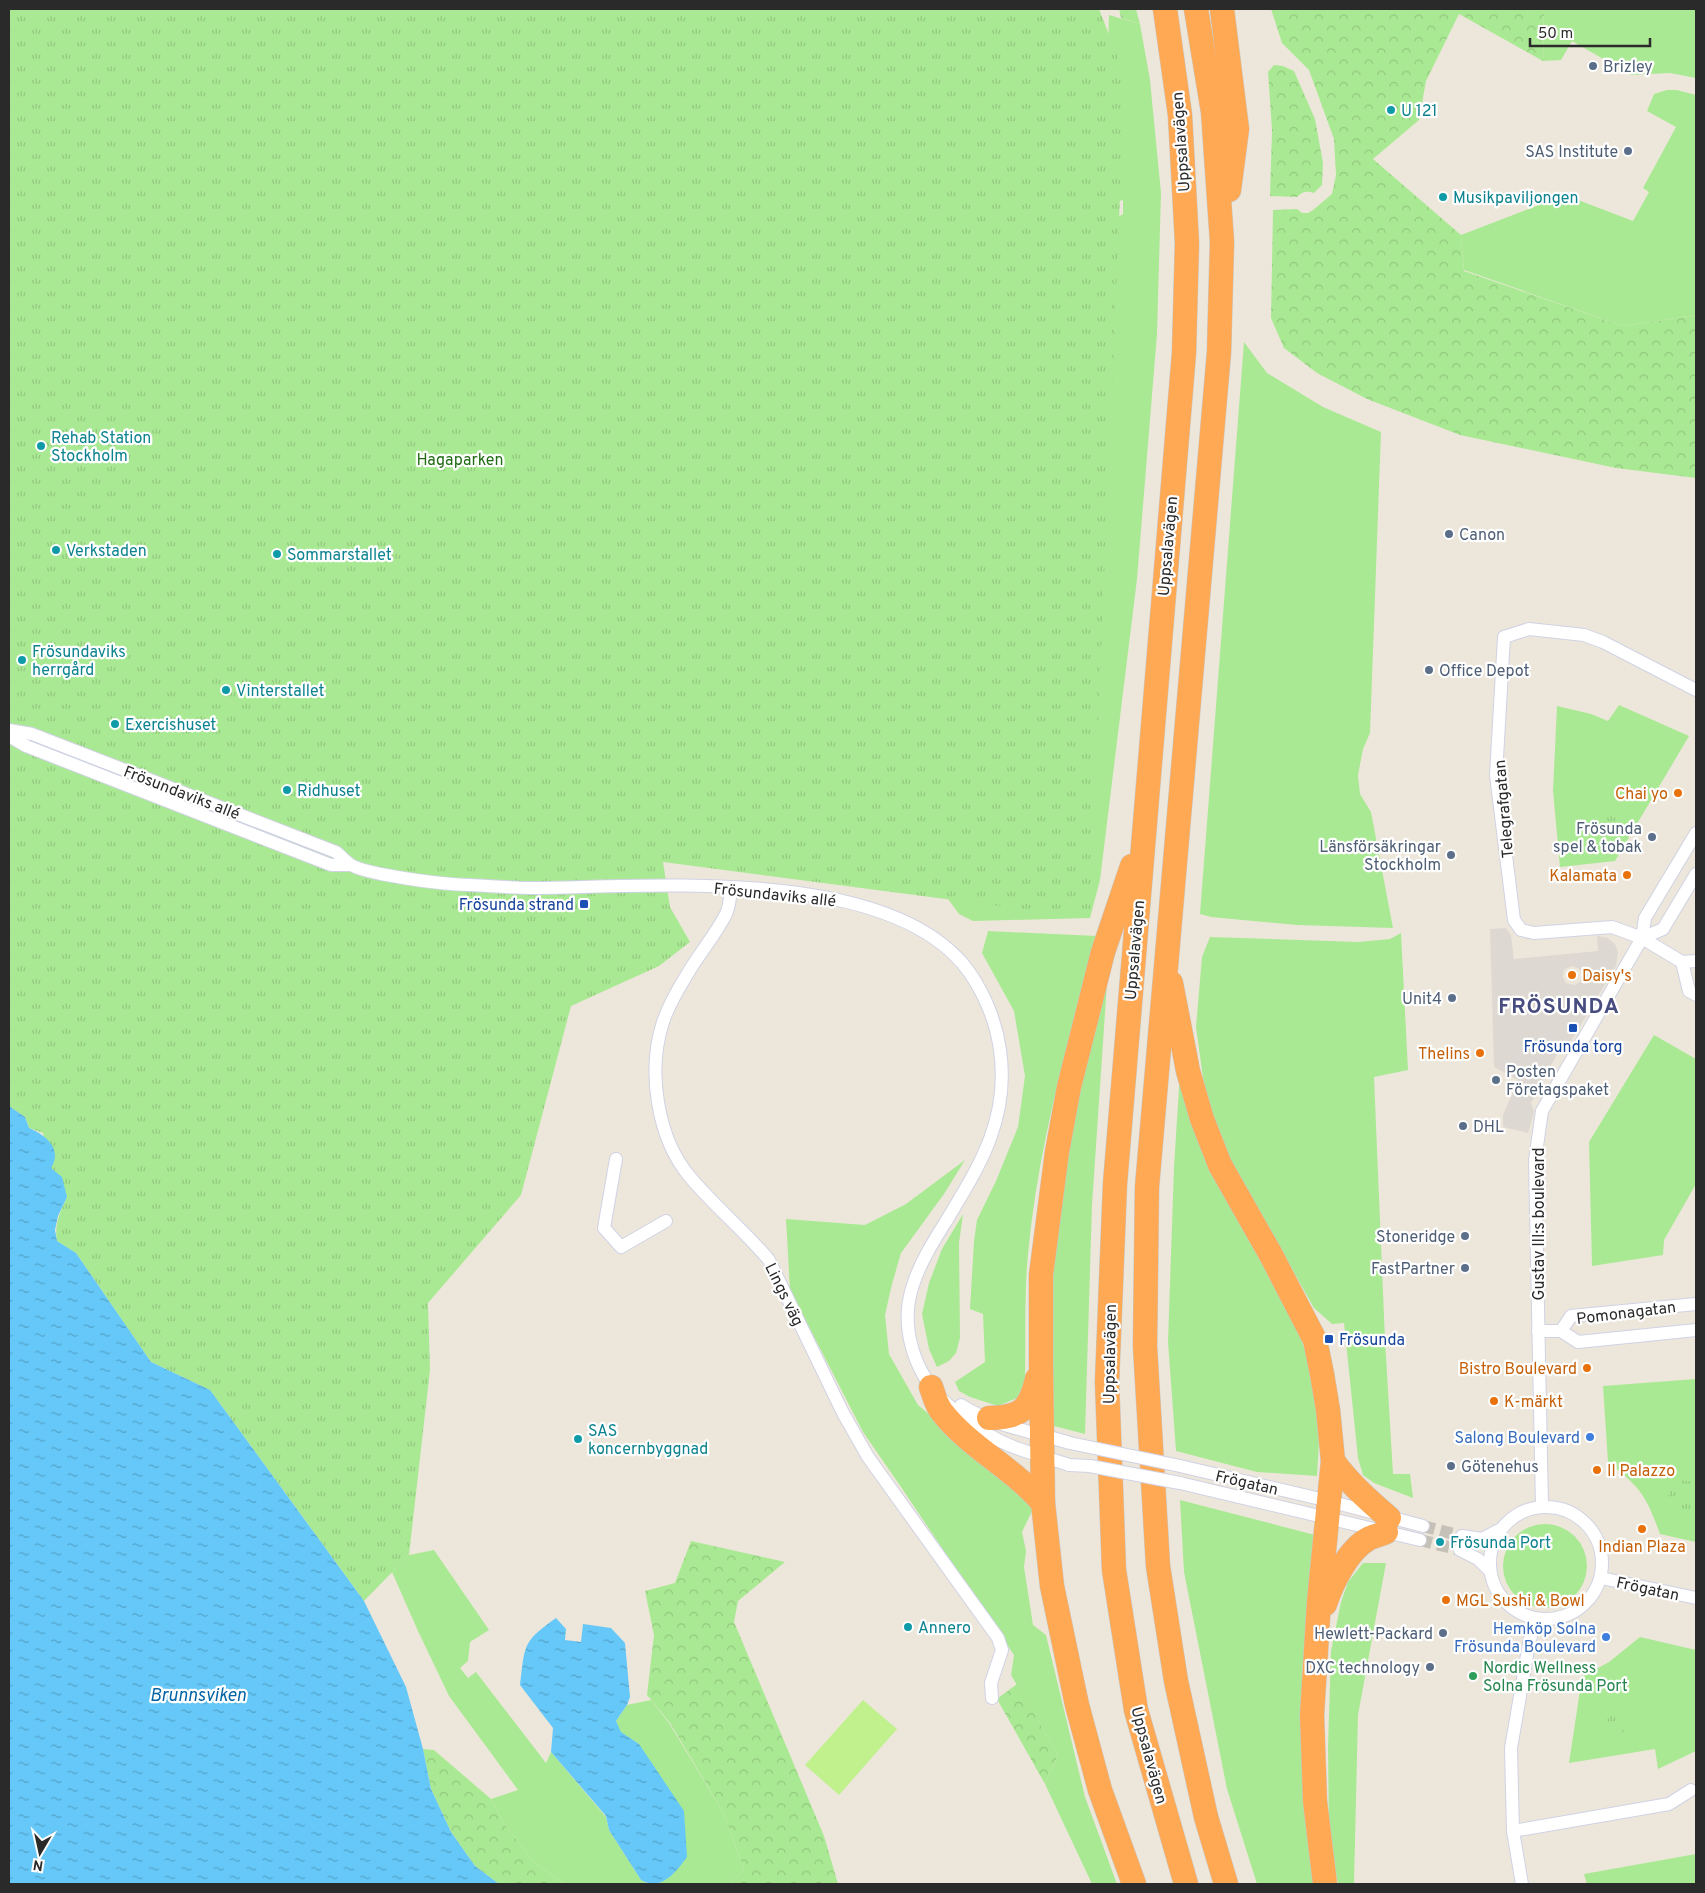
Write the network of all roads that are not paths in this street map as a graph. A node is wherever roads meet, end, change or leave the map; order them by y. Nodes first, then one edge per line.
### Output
1 (1164, 9) edge
2 (1196, 9) edge
3 (1222, 9) edge
4 (1222, 242) junction
5 (1696, 690) edge
6 (9, 730) edge
7 (9, 736) edge
8 (1144, 831) junction
9 (1696, 833) edge
10 (350, 865) junction
11 (1696, 874) edge
12 (731, 888) junction
13 (1642, 938) junction
14 (1167, 959) junction
15 (1696, 961) edge
16 (1682, 962) junction
17 (1696, 996) edge
18 (616, 1159) dead end
19 (666, 1221) dead end
20 (1696, 1304) edge
21 (1696, 1330) edge
22 (1538, 1331) junction
23 (1561, 1331) junction
24 (918, 1364) junction
25 (1040, 1365) junction
26 (931, 1387) junction
27 (989, 1418) junction
28 (1070, 1443) joint
29 (1042, 1445) junction
30 (1333, 1461) junction
31 (1069, 1464) joint
32 (1043, 1503) junction
33 (1542, 1506) junction
34 (1328, 1509) junction
35 (1388, 1525) junction
36 (1423, 1526) tunnel mouth
37 (1499, 1530) junction
38 (1462, 1536) tunnel mouth
39 (1420, 1540) tunnel mouth
40 (1460, 1550) tunnel mouth
41 (1489, 1570) junction
42 (1600, 1578) junction
43 (1696, 1598) edge
44 (1535, 1619) junction
45 (1317, 1629) junction
46 (992, 1698) dead end
47 (1690, 1790) dead end
48 (1513, 1831) junction
49 (1134, 1884) edge
50 (1186, 1884) edge
51 (1226, 1884) edge
52 (1325, 1884) edge
53 (1522, 1884) edge

1 - 8 highway, Uppsalavägen
2 - 4 highway, Uppsalavägen
3 - 4 highway
4 - 14 highway, Uppsalavägen
5 - 13 street, Telegrafgatan
6 - 10 street, Frösundaviks allé
7 - 10 street, Frösundaviks allé
8 - 25 highway
8 - 50 highway, Uppsalavägen
9 - 13 street, Gustav III:s boulevard
10 - 12 street, Frösundaviks allé
11 - 13 street
12 - 24 street, Frösundaviks allé
12 - 46 street, Lings väg
13 - 16 street
13 - 22 street, Gustav III:s boulevard
14 - 30 highway
14 - 51 highway, Uppsalavägen
15 - 16 street
16 - 17 street
18 - 19 street
20 - 23 street, Pomonagatan
21 - 23 street, Pomonagatan
22 - 23 street, Pomonagatan
22 - 33 street, Gustav III:s boulevard
24 - 26 street, Frösundaviks allé
24 - 27 street, Frösundaviks allé
25 - 27 highway
25 - 29 highway
26 - 29 street, Frösundaviks allé
26 - 32 highway
27 - 29 street, Frösundaviks allé
28 - 29 street, Frösundaviks allé
28 - 34 street, Frögatan, bridge
29 - 31 street, Frösundaviks allé
29 - 32 highway
30 - 34 highway
30 - 35 highway
31 - 34 street, Frögatan, bridge
32 - 49 highway
33 - 37 street
33 - 42 street
34 - 35 street, Frögatan
34 - 45 highway
35 - 36 street, Frögatan
35 - 39 street, Frögatan
35 - 45 highway
37 - 38 street
37 - 41 street
40 - 41 street
41 - 44 street
42 - 43 street, Frögatan
42 - 44 street
44 - 48 street
45 - 52 highway
47 - 48 street
48 - 53 street

